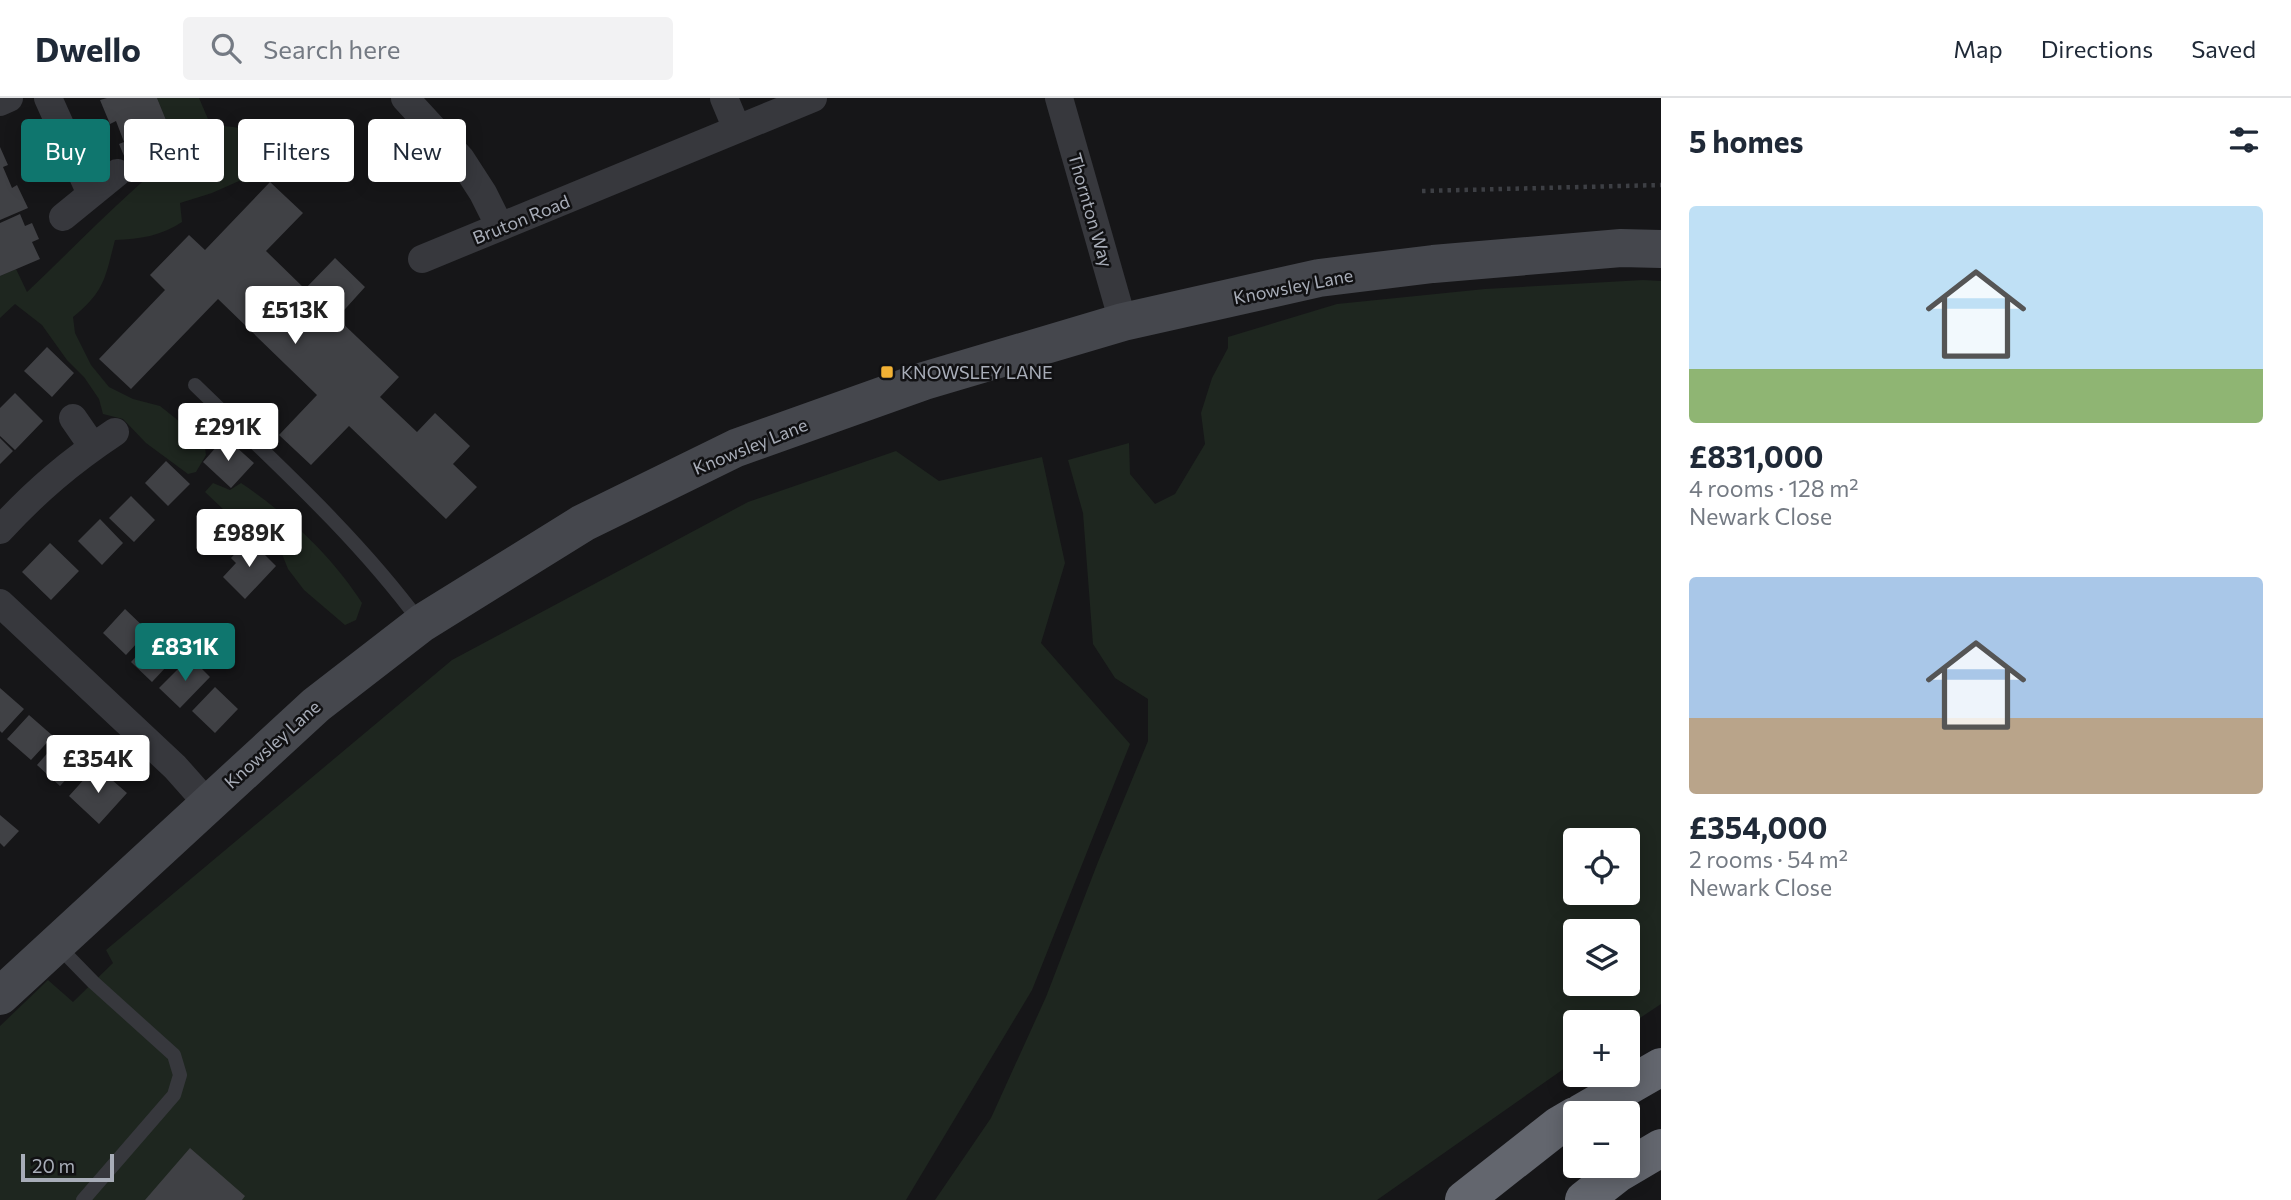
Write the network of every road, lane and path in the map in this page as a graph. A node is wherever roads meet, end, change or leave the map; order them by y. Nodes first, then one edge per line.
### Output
1 (9, 98) edge
2 (48, 98) edge
3 (405, 98) edge
4 (724, 98) edge
5 (813, 98) edge
6 (1059, 98) edge
7 (0, 102) edge
8 (737, 129) junction
9 (117, 173) dead end
10 (1661, 186) edge
11 (1422, 191) dead end
12 (91, 194) junction
13 (63, 218) dead end
14 (500, 227) junction
15 (1661, 249) edge
16 (422, 259) dead end
17 (1123, 322) junction
18 (195, 385) dead end
19 (73, 418) dead end
20 (0, 530) edge
21 (0, 603) edge
22 (422, 623) junction
23 (207, 803) junction
24 (55, 943) junction
25 (0, 996) edge
26 (1661, 1067) edge
27 (1602, 1101) edge
28 (1563, 1123) edge
29 (1661, 1148) edge
30 (83, 1200) edge
31 (1464, 1200) edge
32 (1584, 1200) edge

1 - 7 street
2 - 12 street
3 - 14 street
4 - 8 street
5 - 8 street, Bruton Road
6 - 17 street, Thornton Way
8 - 14 street, Bruton Road
9 - 12 street
10 - 11 path
12 - 13 street
14 - 16 street, Bruton Road
15 - 17 main road, Knowsley Lane
17 - 22 main road, Knowsley Lane
18 - 22 lane
19 - 20 street
21 - 23 street
22 - 23 main road, Knowsley Lane
23 - 24 main road, Knowsley Lane
24 - 25 main road, Knowsley Lane
24 - 30 lane
26 - 27 highway
28 - 31 highway
29 - 32 highway

